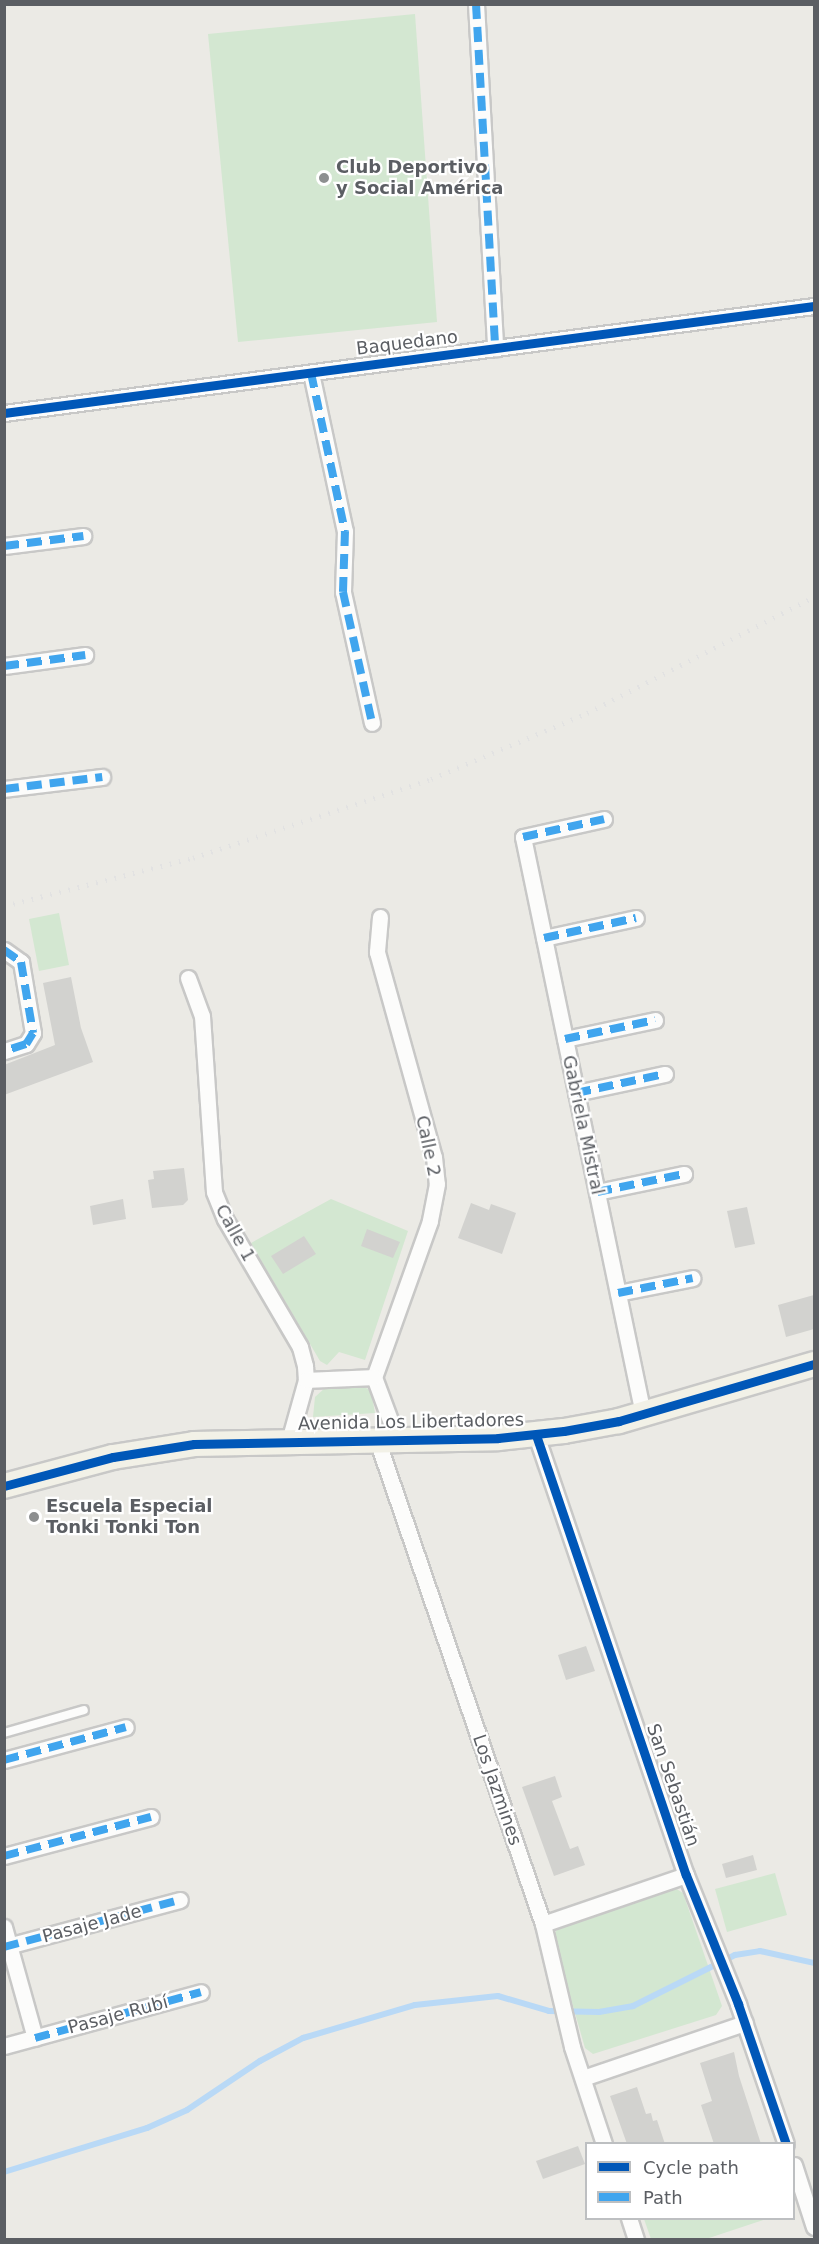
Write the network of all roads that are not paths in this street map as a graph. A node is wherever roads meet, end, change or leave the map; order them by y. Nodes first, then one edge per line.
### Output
1 (476, 4) edge
2 (814, 306) edge
3 (495, 348) junction
4 (311, 373) junction
5 (4, 413) edge
6 (83, 536) dead end
7 (4, 546) edge
8 (85, 655) dead end
9 (4, 666) edge
10 (372, 723) dead end
11 (102, 777) dead end
12 (4, 789) edge
13 (604, 819) dead end
14 (380, 917) dead end
15 (636, 918) dead end
16 (544, 938) junction
17 (4, 950) edge
18 (188, 978) dead end
19 (655, 1020) dead end
20 (565, 1039) junction
21 (4, 1051) edge
22 (665, 1074) dead end
23 (576, 1093) junction
24 (684, 1174) dead end
25 (597, 1192) junction
26 (693, 1278) dead end
27 (618, 1293) junction
28 (814, 1364) edge
29 (375, 1377) junction
30 (306, 1380) junction
31 (643, 1414) junction
32 (536, 1435) junction
33 (387, 1439) junction
34 (289, 1441) junction
35 (4, 1486) edge
36 (84, 1710) dead end
37 (126, 1727) dead end
38 (4, 1733) edge
39 (4, 1760) edge
40 (151, 1817) dead end
41 (4, 1856) edge
42 (686, 1875) junction
43 (180, 1900) dead end
44 (543, 1924) junction
45 (4, 1928) edge
46 (7, 1947) edge
47 (201, 1992) dead end
48 (745, 2023) junction
49 (35, 2038) junction
50 (4, 2046) edge
51 (583, 2078) junction
52 (603, 2142) edge
53 (785, 2142) edge
54 (795, 2168) edge
55 (630, 2220) edge
56 (814, 2227) edge
57 (636, 2240) edge

1 - 3 street
2 - 3 street, Baquedano
3 - 4 street, Baquedano
4 - 5 street, Baquedano
4 - 10 street
6 - 7 street
8 - 9 street
11 - 12 street
13 - 16 street, Gabriela Mistral
14 - 29 street, Calle 2
15 - 16 street
16 - 20 street, Gabriela Mistral
17 - 21 street
18 - 30 street, Calle 1
19 - 20 street
20 - 23 street, Gabriela Mistral
22 - 23 street
23 - 25 street, Gabriela Mistral
24 - 25 street
25 - 27 street, Gabriela Mistral
26 - 27 street
27 - 31 street, Gabriela Mistral
28 - 31 main road, Avenida Los Libertadores
29 - 30 street
29 - 33 street
30 - 34 street, Calle 1
31 - 32 main road, Avenida Los Libertadores
32 - 33 main road, Avenida Los Libertadores
32 - 42 street, San Sebastián
33 - 34 main road, Avenida Los Libertadores
33 - 44 street, Los Jazmines
34 - 35 main road, Avenida Los Libertadores
36 - 38 lane
37 - 39 street
40 - 41 street
42 - 44 street
42 - 48 street, San Sebastián
43 - 46 street, Pasaje Jade
44 - 51 street, Los Jazmines
45 - 46 street
46 - 49 street
47 - 49 street, Pasaje Rubí
48 - 51 street
48 - 53 street, San Sebastián
49 - 50 street, Pasaje Rubí
51 - 52 street, Los Jazmines
54 - 56 street
55 - 57 street

